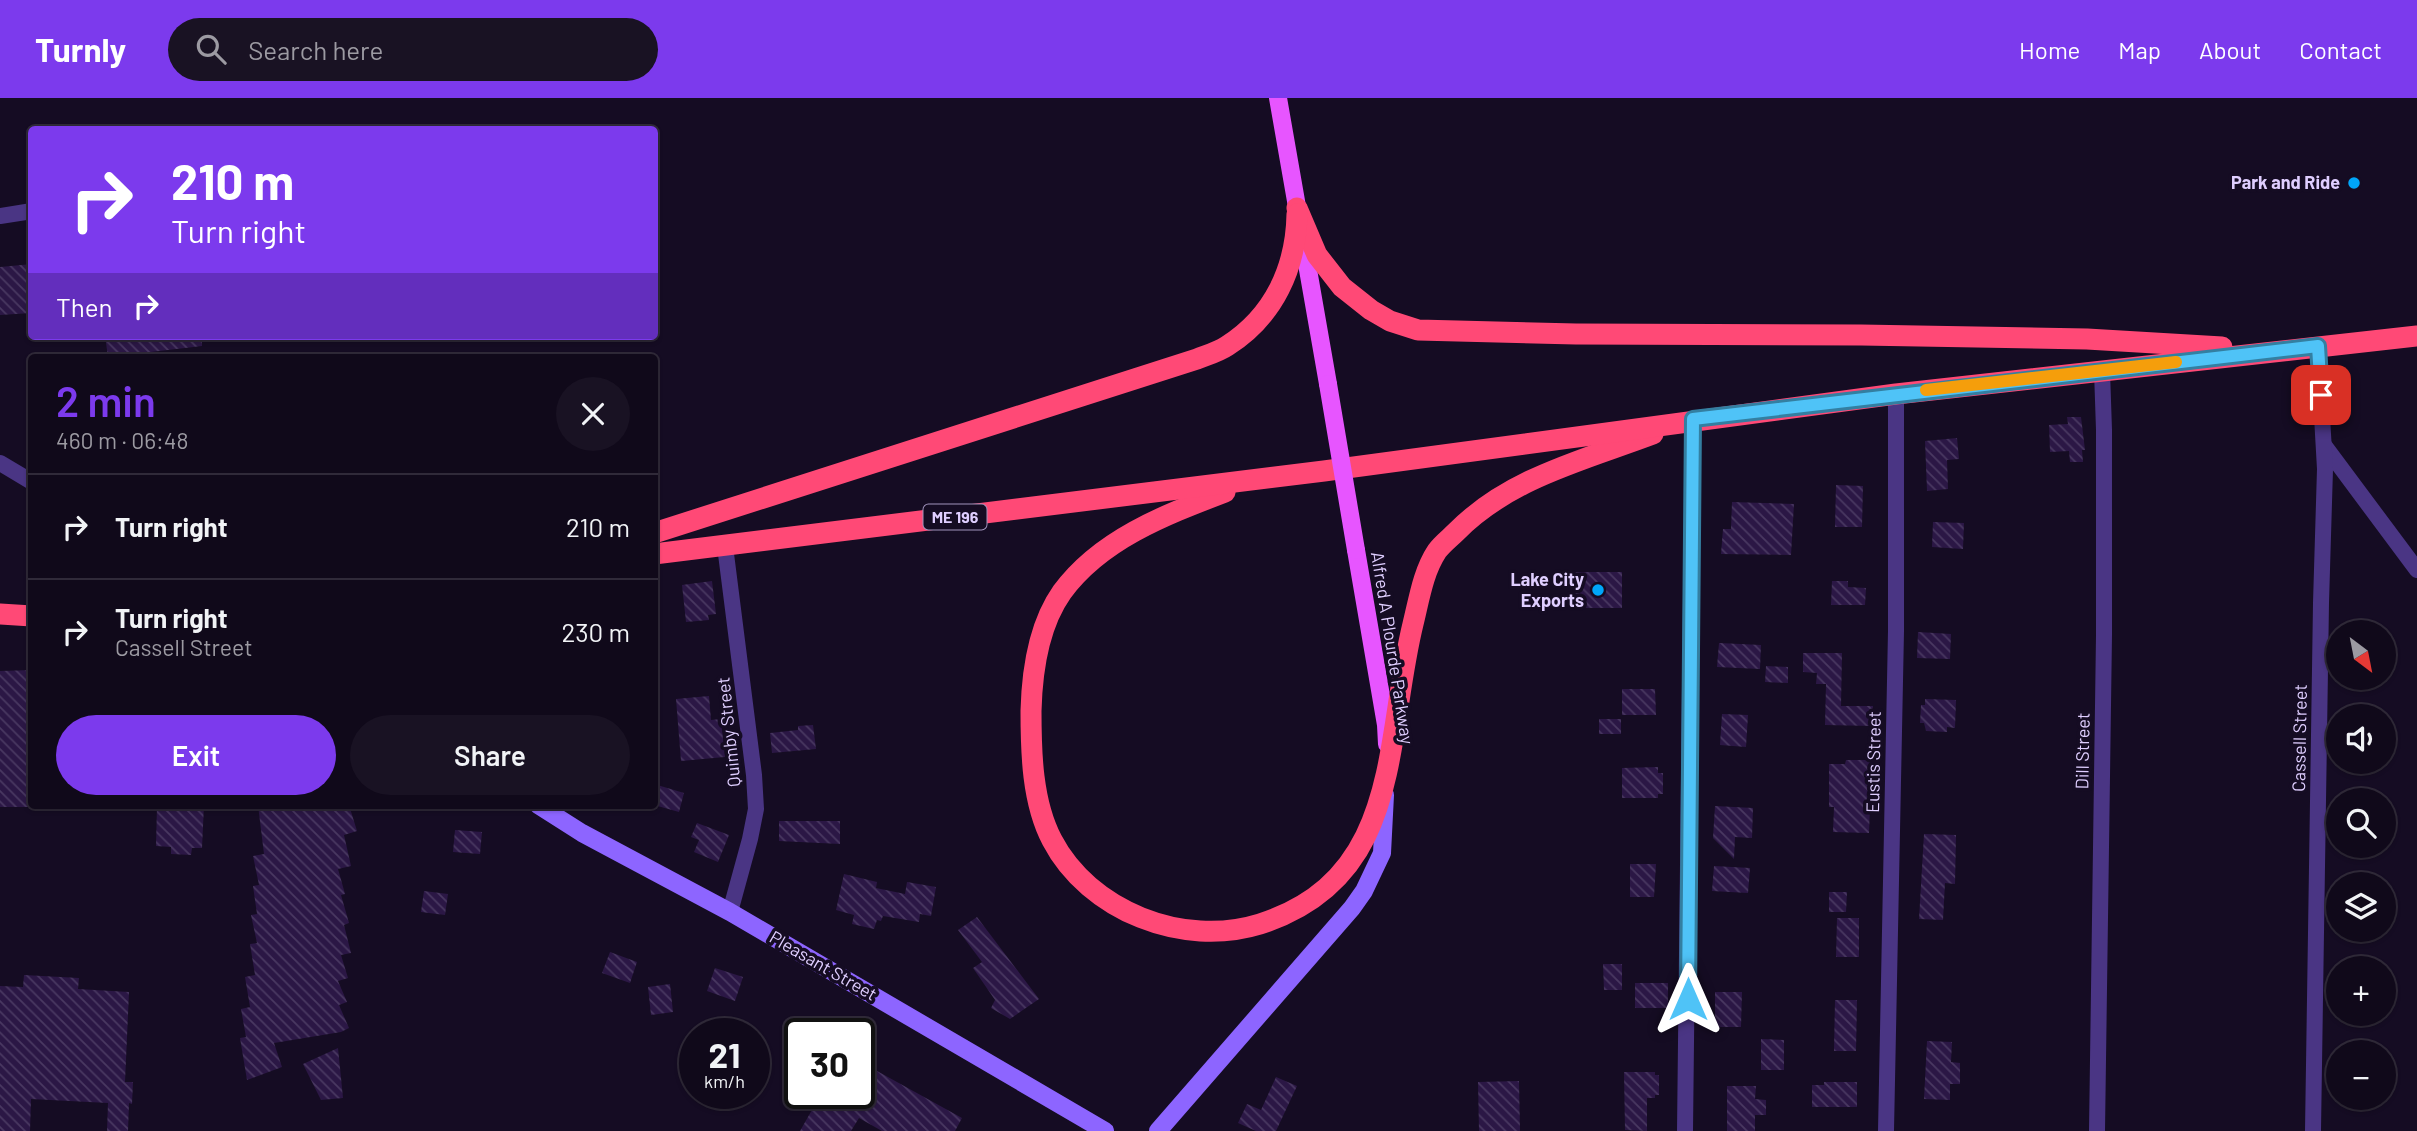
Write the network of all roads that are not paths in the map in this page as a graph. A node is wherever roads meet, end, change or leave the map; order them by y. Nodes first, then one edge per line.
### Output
1 (1278, 98) edge
2 (1297, 208) junction
3 (28, 212) edge
4 (0, 216) edge
5 (2417, 336) edge
6 (2318, 346) junction
7 (2280, 350) junction
8 (2102, 370) junction
9 (1896, 394) junction
10 (1693, 419) junction
11 (2324, 445) junction
12 (0, 463) edge
13 (28, 480) edge
14 (1256, 480) junction
15 (658, 532) edge
16 (725, 546) junction
17 (658, 554) edge
18 (2417, 570) edge
19 (0, 614) edge
20 (28, 615) edge
21 (1387, 772) junction
22 (544, 809) edge
23 (730, 912) junction
24 (1105, 1131) edge
25 (1158, 1131) edge
26 (1685, 1131) edge
27 (1886, 1131) edge
28 (2097, 1131) edge
29 (2313, 1131) edge

1 - 2 main road, Alfred A Plourde Parkway
2 - 7 highway
2 - 15 highway
2 - 21 main road, Alfred A Plourde Parkway, bridge
3 - 4 street
5 - 6 highway, ME 196
6 - 7 highway, ME 196
6 - 11 street, Cassell Street
7 - 8 highway, ME 196
8 - 9 highway, ME 196
8 - 28 street, Dill Street
9 - 10 highway, ME 196
9 - 27 street, Eustis Street
10 - 14 highway, ME 196
10 - 21 highway
10 - 26 street
11 - 18 street
11 - 29 street, Cassell Street
12 - 13 street
14 - 16 highway, ME 196
14 - 21 highway
16 - 17 highway, ME 196
16 - 23 street, Quimby Street
19 - 20 highway
21 - 25 main road, Alfred A Plourde Parkway
22 - 23 main road, Pleasant Street
23 - 24 main road, Pleasant Street

